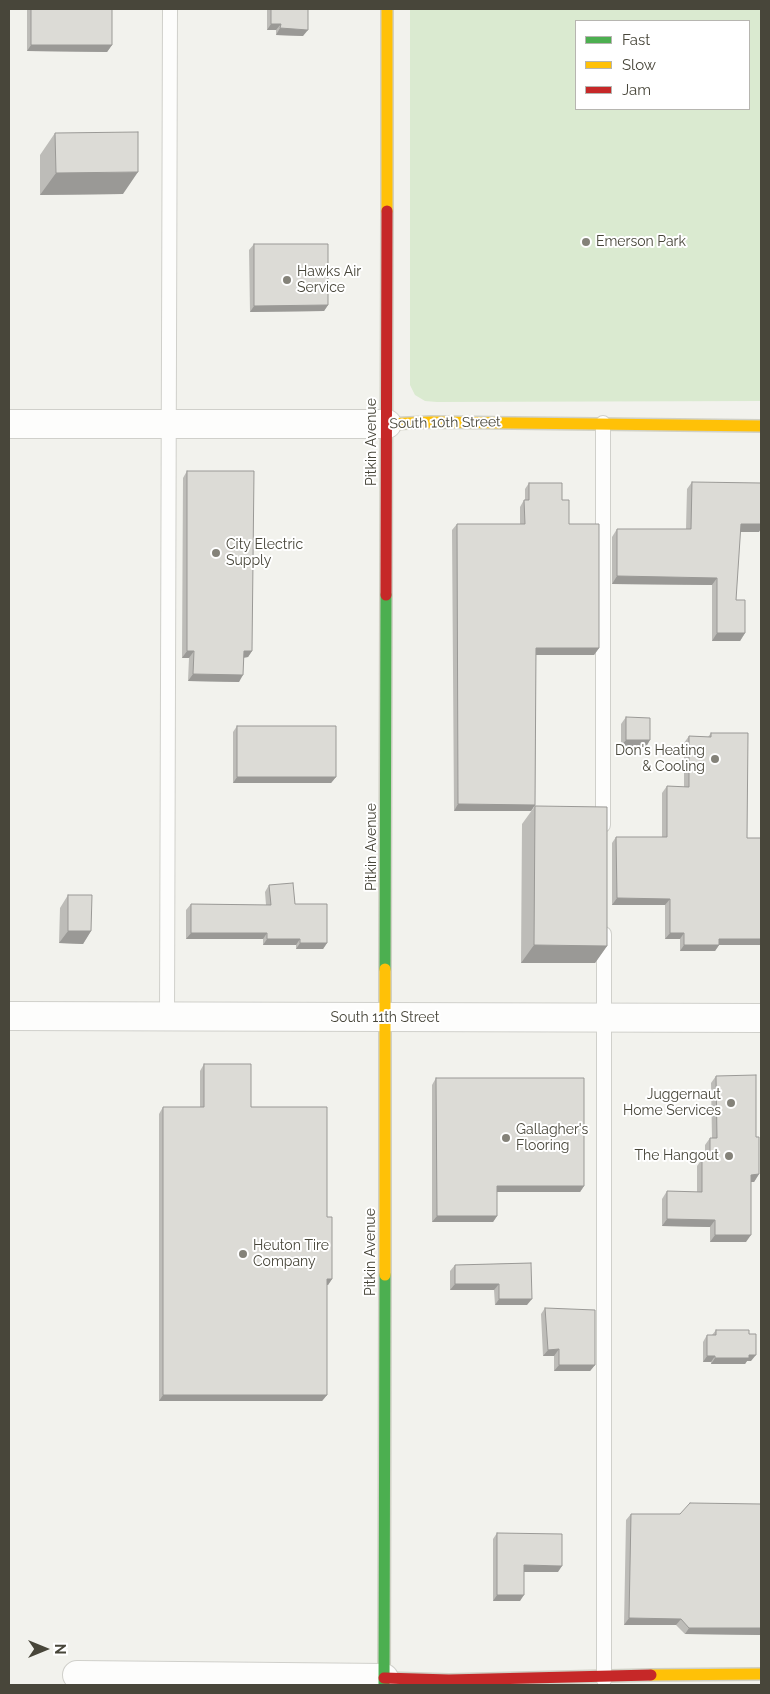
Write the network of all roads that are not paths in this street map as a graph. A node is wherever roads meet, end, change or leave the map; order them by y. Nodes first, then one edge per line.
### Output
1 (170, 9) edge
2 (388, 9) edge
3 (603, 423) junction
4 (9, 424) edge
5 (167, 424) junction
6 (387, 424) junction
7 (761, 426) edge
8 (604, 836) edge
9 (604, 925) edge
10 (9, 1016) edge
11 (167, 1017) junction
12 (604, 1017) junction
13 (386, 1018) junction
14 (761, 1018) edge
15 (761, 1674) edge
16 (77, 1675) dead end
17 (604, 1680) edge
18 (384, 1681) edge

1 - 5 lane
2 - 6 main road, Pitkin Avenue
3 - 6 main road, South 10th Street
3 - 7 main road, South 10th Street
3 - 8 lane
4 - 5 street, South 10th Street
5 - 6 street, South 10th Street
5 - 11 lane
6 - 13 main road, Pitkin Avenue
9 - 12 lane
10 - 11 street, South 11th Street
11 - 13 street, South 11th Street
12 - 13 street, South 11th Street
12 - 14 street, South 11th Street
12 - 17 lane
13 - 18 main road, Pitkin Avenue
15 - 17 main road
16 - 18 street
17 - 18 main road

